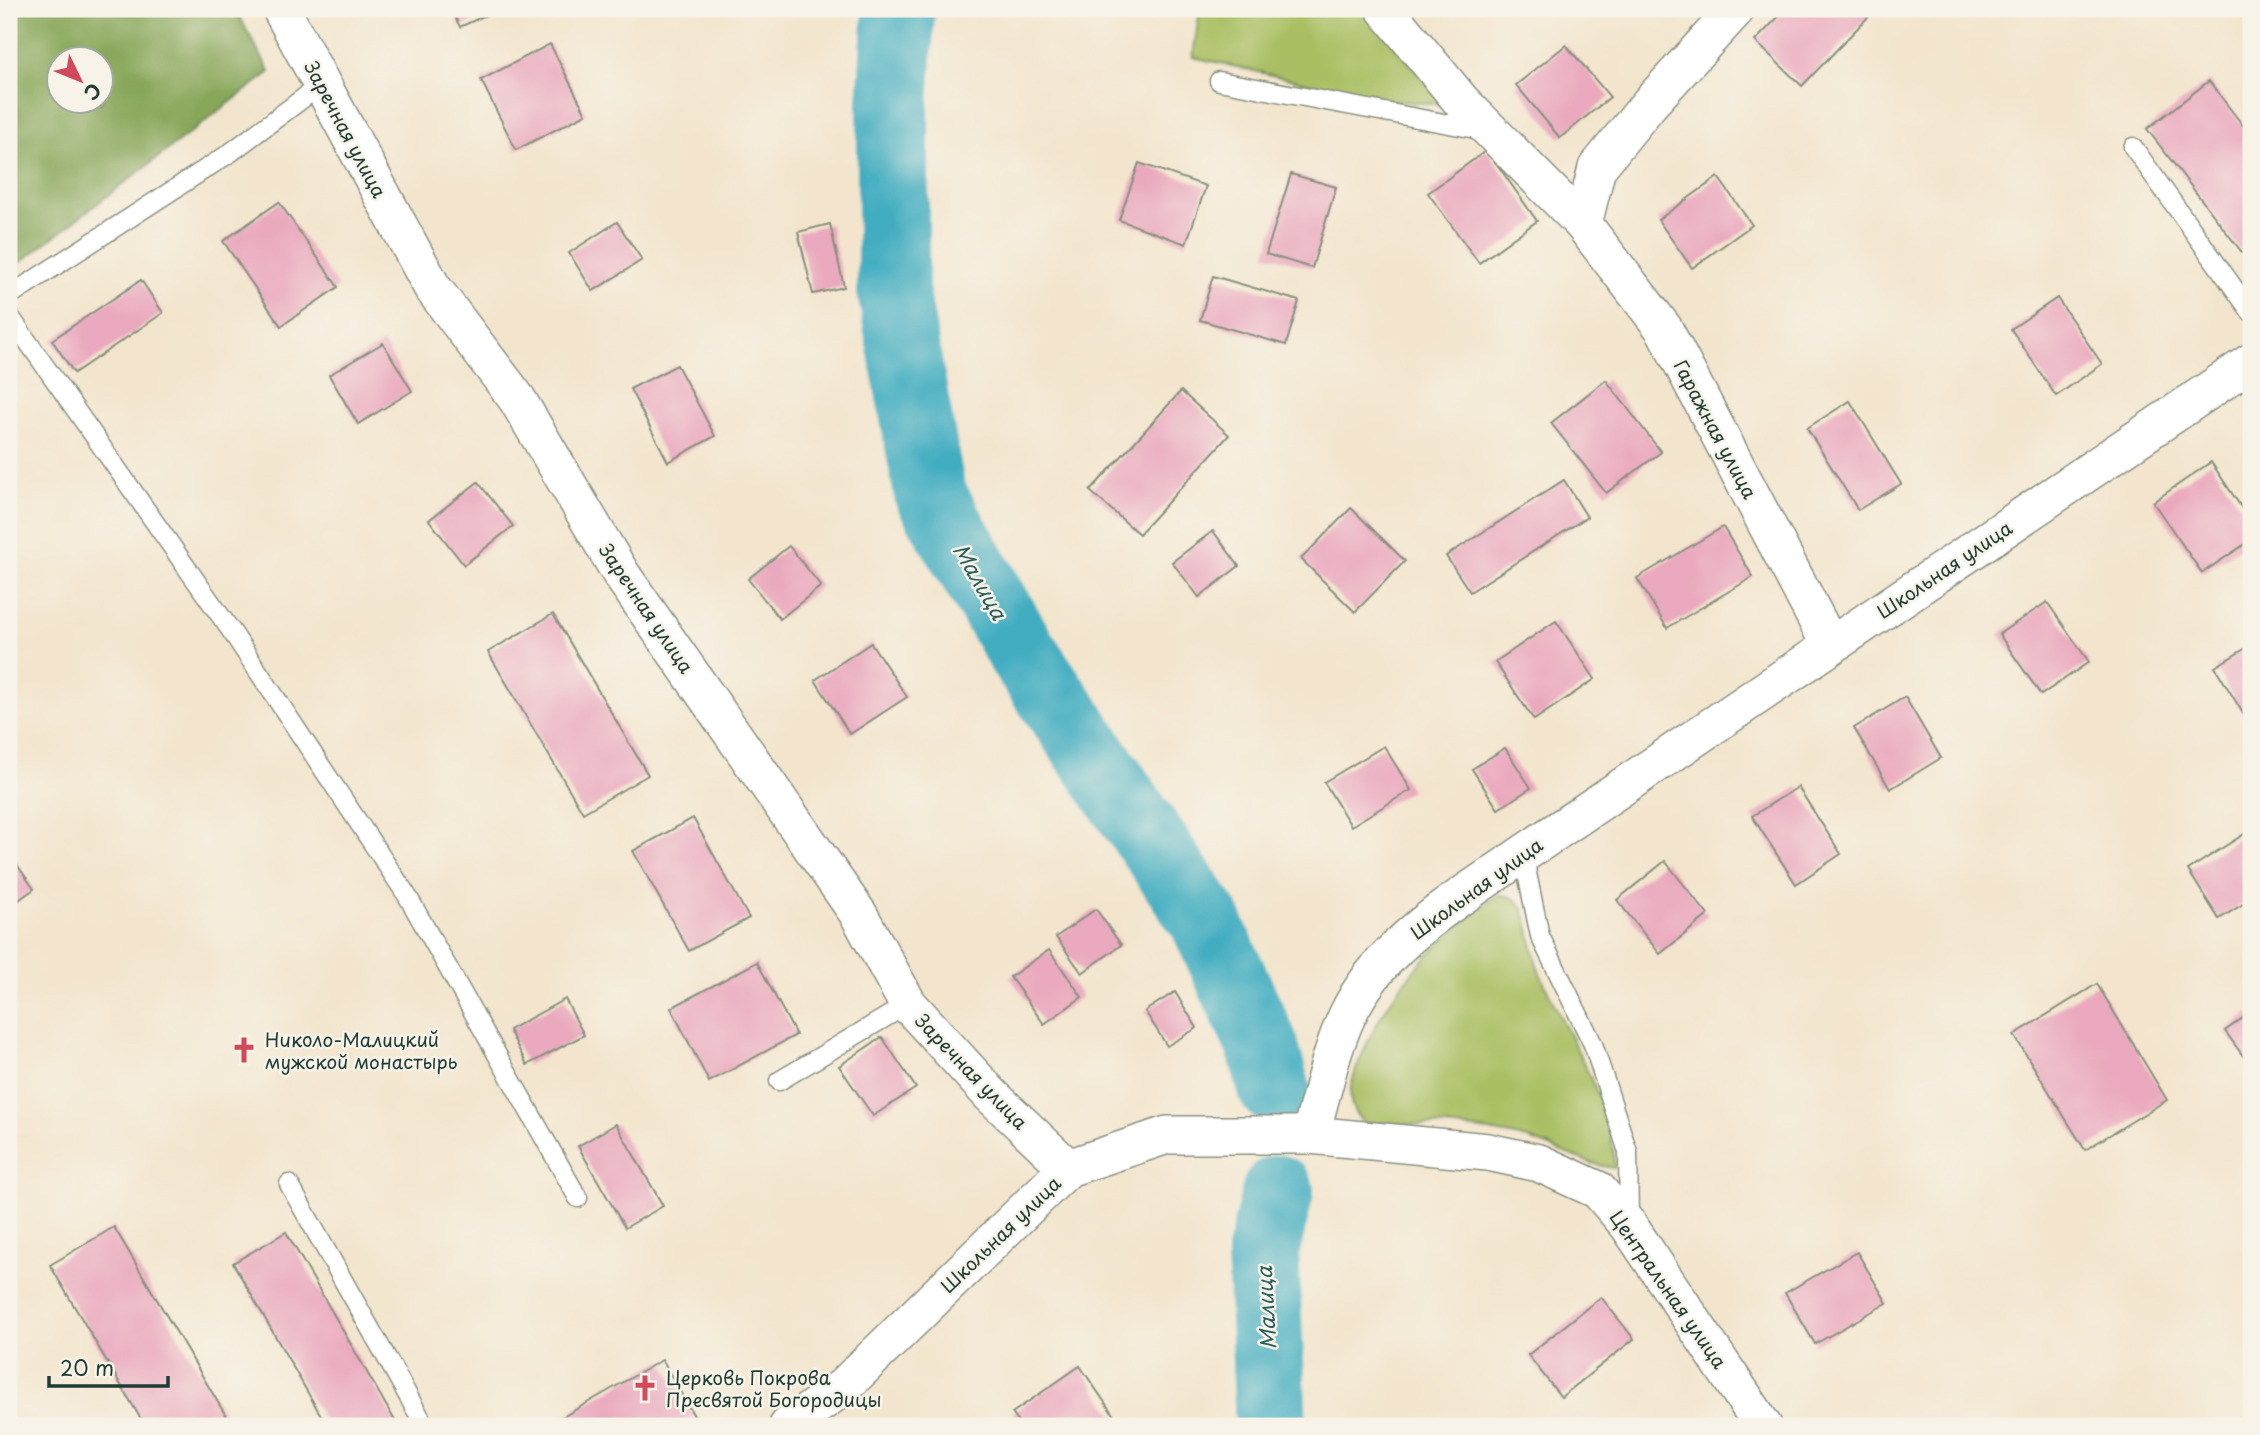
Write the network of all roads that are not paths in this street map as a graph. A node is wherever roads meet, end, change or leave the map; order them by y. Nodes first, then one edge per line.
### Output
1 (281, 9) edge
2 (1385, 9) edge
3 (1736, 9) edge
4 (1219, 81) dead end
5 (322, 84) junction
6 (1492, 131) junction
7 (2133, 147) dead end
8 (1583, 224) junction
9 (9, 296) edge
10 (2251, 312) edge
11 (9, 314) edge
12 (2251, 362) edge
13 (1830, 645) junction
14 (1523, 854) junction
15 (908, 1004) junction
16 (779, 1081) dead end
17 (1310, 1135) junction
18 (1068, 1168) junction
19 (289, 1184) dead end
20 (578, 1198) dead end
21 (1629, 1226) junction
22 (425, 1426) edge
23 (788, 1426) edge
24 (1763, 1426) edge

1 - 5 street, Заречная улица
2 - 6 street, Гаражная улица
3 - 8 street
4 - 6 lane
5 - 9 lane
5 - 15 street, Заречная улица
6 - 8 street, Гаражная улица
7 - 10 lane
8 - 13 street, Гаражная улица
11 - 20 lane
12 - 13 street, Школьная улица
13 - 14 street, Школьная улица
14 - 17 street, Школьная улица
14 - 21 lane
15 - 16 lane
15 - 18 street, Заречная улица
17 - 18 street, Школьная улица
17 - 21 street, Центральная улица
18 - 23 street, Школьная улица
19 - 22 lane
21 - 24 street, Центральная улица

